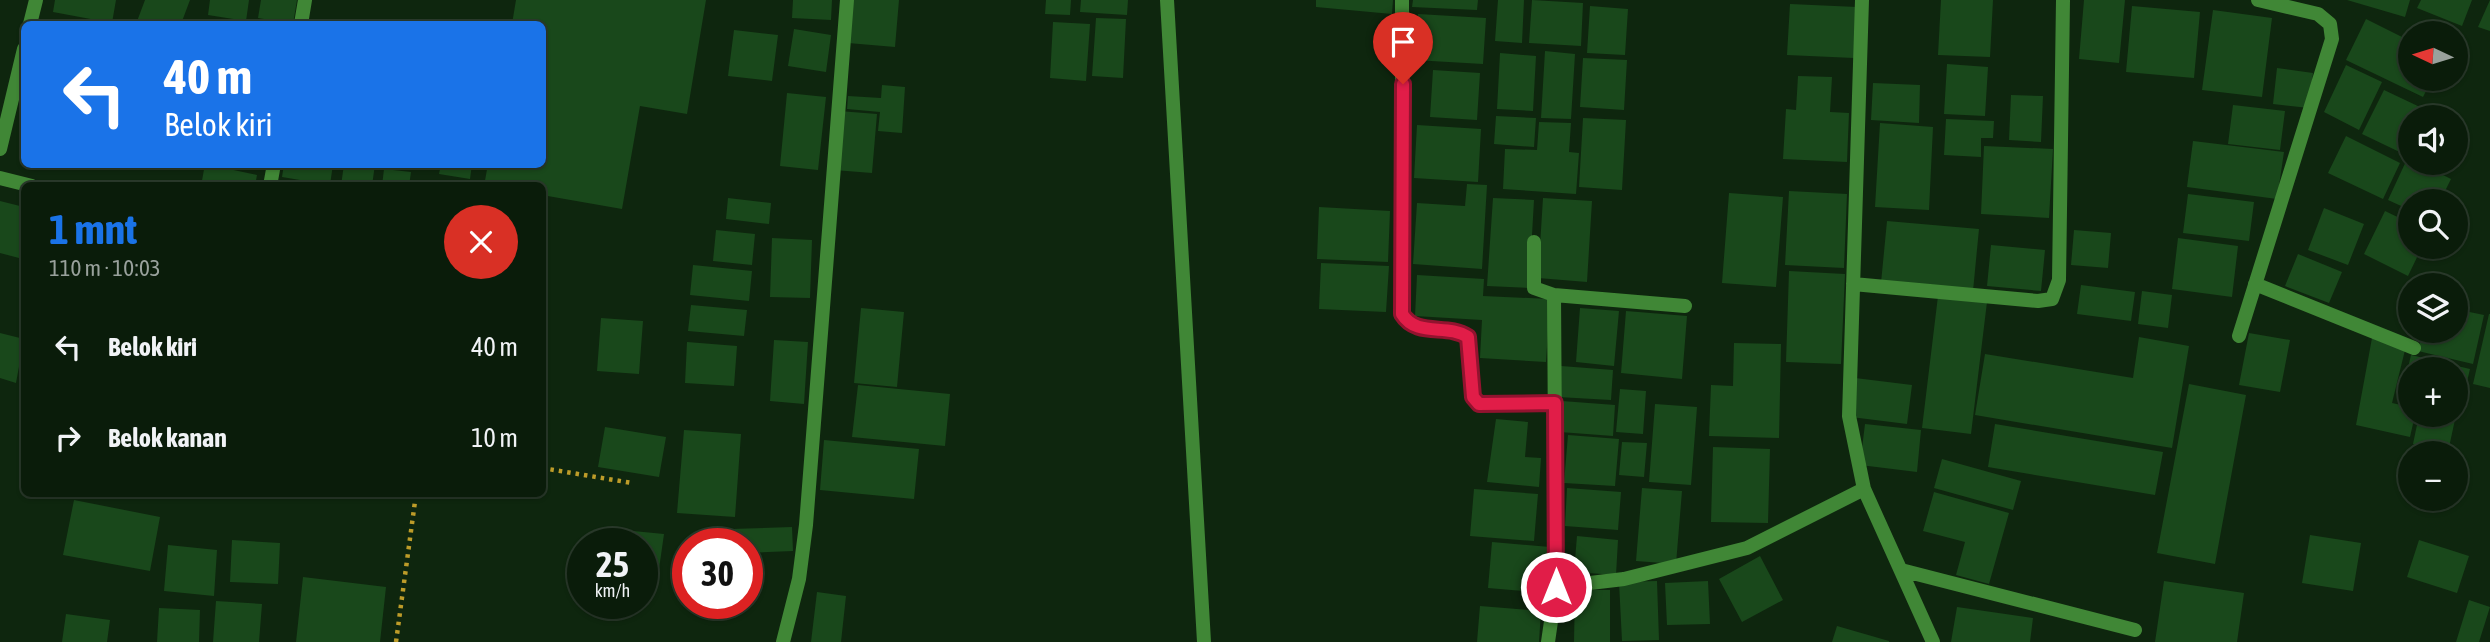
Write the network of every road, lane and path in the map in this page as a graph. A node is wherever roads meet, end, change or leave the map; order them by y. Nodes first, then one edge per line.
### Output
1 (36, 0) edge
2 (306, 0) edge
3 (846, 0) edge
4 (1167, 0) edge
5 (1402, 0) edge
6 (1862, 0) edge
7 (2063, 0) edge
8 (2258, 0) edge
9 (31, 21) edge
10 (302, 21) edge
11 (21, 62) edge
12 (0, 149) edge
13 (0, 178) edge
14 (21, 183) edge
15 (1534, 242) dead end
16 (1853, 284) junction
17 (2255, 284) junction
18 (1554, 295) junction
19 (1685, 306) dead end
20 (2239, 336) dead end
21 (2414, 348) dead end
22 (1555, 403) junction
23 (546, 469) edge
24 (632, 483) dead end
25 (1864, 489) junction
26 (416, 497) edge
27 (1901, 570) junction
28 (1556, 587) junction
29 (2135, 630) dead end
30 (396, 642) edge
31 (783, 642) edge
32 (1204, 642) edge
33 (1548, 642) edge
34 (1933, 642) edge

1 - 9 street
2 - 10 street
3 - 31 street
4 - 32 street
5 - 22 street
6 - 16 street
7 - 16 street
8 - 17 street
11 - 12 street
13 - 14 street
15 - 18 street
16 - 25 street
17 - 20 street
17 - 21 street
18 - 19 street
18 - 22 street
22 - 28 street
23 - 24 path
25 - 27 street
25 - 28 street
26 - 30 path
27 - 29 street
27 - 34 street
28 - 33 street

